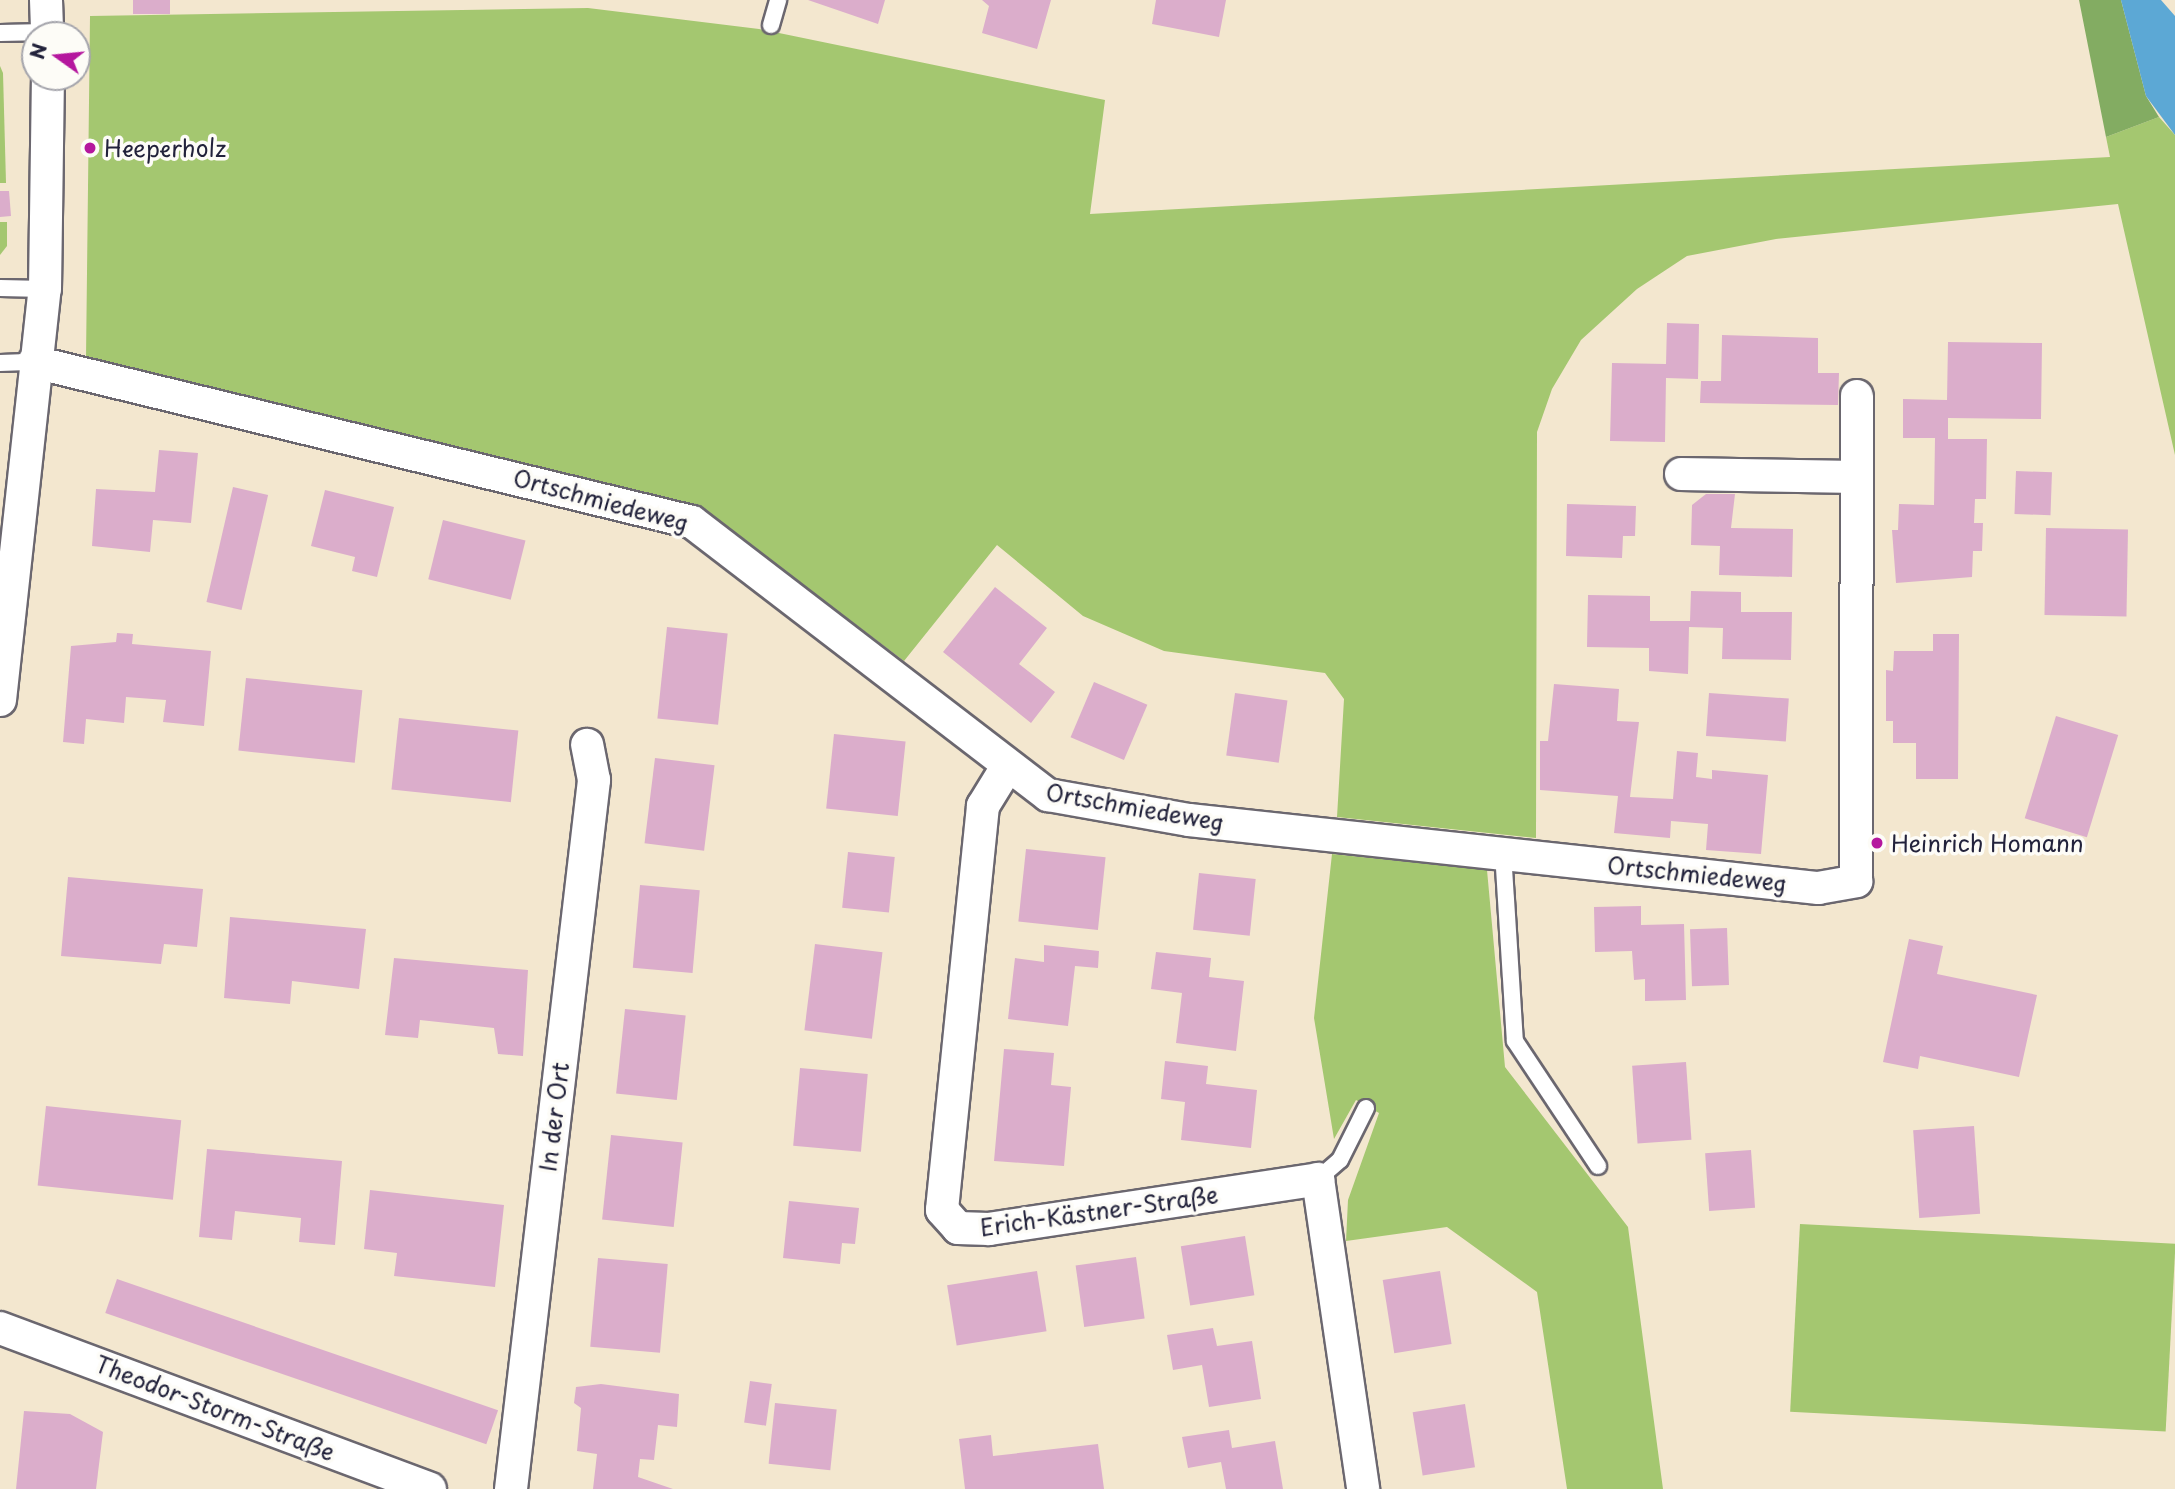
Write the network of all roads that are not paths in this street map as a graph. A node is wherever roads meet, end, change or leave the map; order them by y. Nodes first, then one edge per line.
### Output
1 (46, 0) edge
2 (778, 0) edge
3 (46, 21) edge
4 (771, 25) dead end
5 (0, 33) edge
6 (21, 33) edge
7 (48, 91) edge
8 (0, 288) edge
9 (46, 289) junction
10 (34, 362) junction
11 (0, 363) edge
12 (1857, 396) dead end
13 (1681, 474) dead end
14 (1856, 477) junction
15 (0, 700) edge
16 (587, 745) dead end
17 (1007, 767) junction
18 (1503, 852) junction
19 (1366, 1108) dead end
20 (1598, 1166) dead end
21 (1318, 1179) junction
22 (0, 1328) edge
23 (430, 1489) edge
24 (511, 1489) edge
25 (1363, 1489) edge

1 - 3 street
2 - 4 lane
5 - 6 lane
7 - 9 street
8 - 9 lane
9 - 10 street
10 - 11 lane
10 - 15 street
10 - 17 street, Ortschmiedeweg
12 - 14 street, Ortschmiedeweg
13 - 14 street
14 - 18 street, Ortschmiedeweg
16 - 24 street, In der Ort
17 - 18 street, Ortschmiedeweg
17 - 21 street, Erich-Kästner-Straße
18 - 20 lane
19 - 21 lane
21 - 25 street
22 - 23 street, Theodor-Storm-Straße

